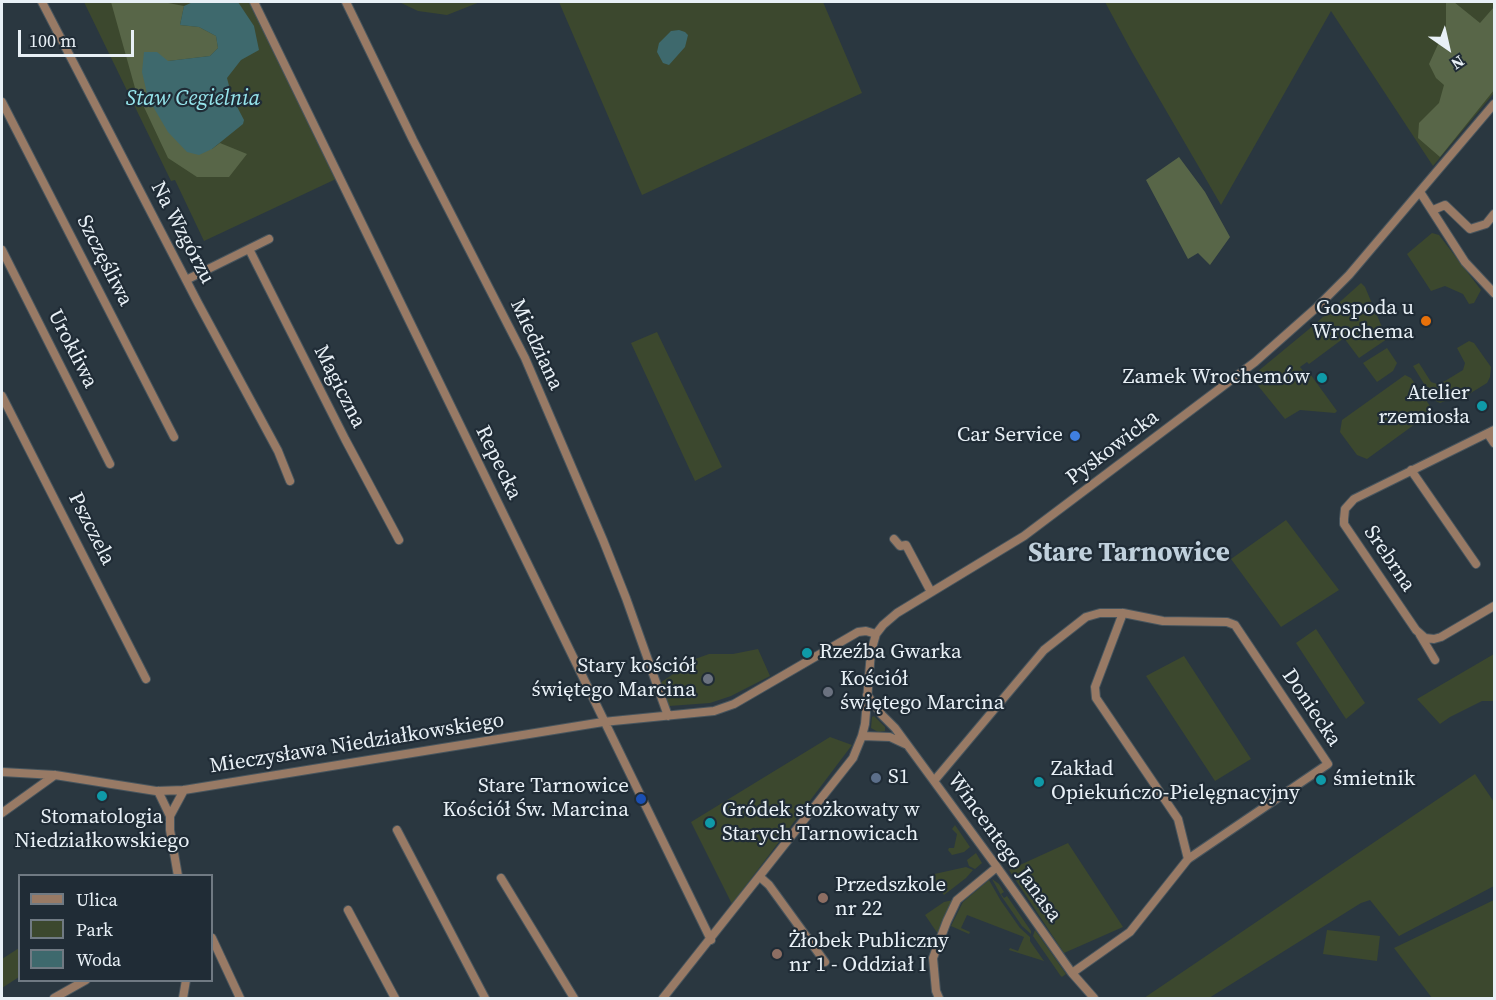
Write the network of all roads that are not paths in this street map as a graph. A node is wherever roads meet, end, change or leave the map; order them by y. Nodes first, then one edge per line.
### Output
1 (42, 2) edge
2 (254, 2) edge
3 (345, 2) edge
4 (2, 102) edge
5 (1494, 104) edge
6 (1420, 192) junction
7 (1433, 210) junction
8 (1494, 214) edge
9 (269, 240) dead end
10 (249, 249) junction
11 (2, 250) edge
12 (186, 280) junction
13 (1494, 293) edge
14 (2, 396) edge
15 (1491, 432) edge
16 (174, 437) dead end
17 (1494, 443) edge
18 (110, 464) dead end
19 (1411, 470) junction
20 (290, 481) dead end
21 (894, 539) dead end
22 (399, 540) dead end
23 (1476, 564) dead end
24 (931, 592) junction
25 (1494, 606) edge
26 (1123, 613) junction
27 (1416, 630) junction
28 (876, 634) junction
29 (1435, 660) dead end
30 (147, 679) dead end
31 (867, 694) junction
32 (866, 714) junction
33 (882, 715) junction
34 (668, 716) junction
35 (603, 722) junction
36 (862, 736) junction
37 (906, 745) junction
38 (2, 772) edge
39 (56, 776) junction
40 (934, 782) junction
41 (184, 790) junction
42 (158, 791) junction
43 (2, 813) edge
44 (170, 816) junction
45 (397, 830) dead end
46 (1188, 859) junction
47 (997, 867) junction
48 (178, 874) edge
49 (760, 877) junction
50 (501, 878) dead end
51 (348, 910) dead end
52 (213, 940) edge
53 (711, 940) junction
54 (825, 962) dead end
55 (1072, 973) junction
56 (84, 982) edge
57 (186, 982) edge
58 (54, 999) edge
59 (183, 999) edge
60 (240, 999) edge
61 (395, 999) edge
62 (485, 999) edge
63 (574, 999) edge
64 (663, 999) edge
65 (939, 999) edge
66 (1086, 999) edge
67 (1094, 999) edge

1 - 12 street, Na Wzgórzu
2 - 35 street, Repecka
3 - 34 street, Miedziana
4 - 16 street, Szczęśliwa
5 - 6 street, Pyskowicka
6 - 7 street
6 - 24 street, Pyskowicka
7 - 8 street
7 - 13 street
9 - 10 street
10 - 12 street
10 - 22 street, Magiczna
11 - 18 street, Urokliwa
12 - 20 street, Na Wzgórzu
14 - 30 street, Pszczela
15 - 17 street, Srebrna
15 - 19 street, Srebrna
19 - 23 street
19 - 27 street, Srebrna
21 - 24 street
24 - 28 street, Pyskowicka
25 - 27 street
26 - 40 street, Doniecka
26 - 46 street
26 - 46 street, Doniecka
27 - 29 street, Srebrna
28 - 31 street
28 - 34 street, Mieczysława Niedziałkowskiego
31 - 32 street
31 - 33 street, Wincentego Janasa
32 - 33 street
32 - 36 street
33 - 37 street, Wincentego Janasa
34 - 35 street, Mieczysława Niedziałkowskiego
35 - 41 street, Mieczysława Niedziałkowskiego
35 - 53 street, Repecka
36 - 37 street
36 - 49 street
37 - 40 street, Wincentego Janasa
38 - 39 street, Mieczysława Niedziałkowskiego
39 - 42 street, Mieczysława Niedziałkowskiego
39 - 43 street
40 - 47 street, Wincentego Janasa
41 - 42 street, Mieczysława Niedziałkowskiego
41 - 44 street
42 - 44 street
44 - 48 street
45 - 62 street
46 - 55 street, Doniecka
47 - 55 street, Wincentego Janasa
47 - 65 street
49 - 53 street
49 - 54 street
50 - 63 street
51 - 61 street
52 - 60 street
53 - 64 street
55 - 66 street, Wincentego Janasa
55 - 67 street, Wincentego Janasa
56 - 58 street
57 - 59 street

